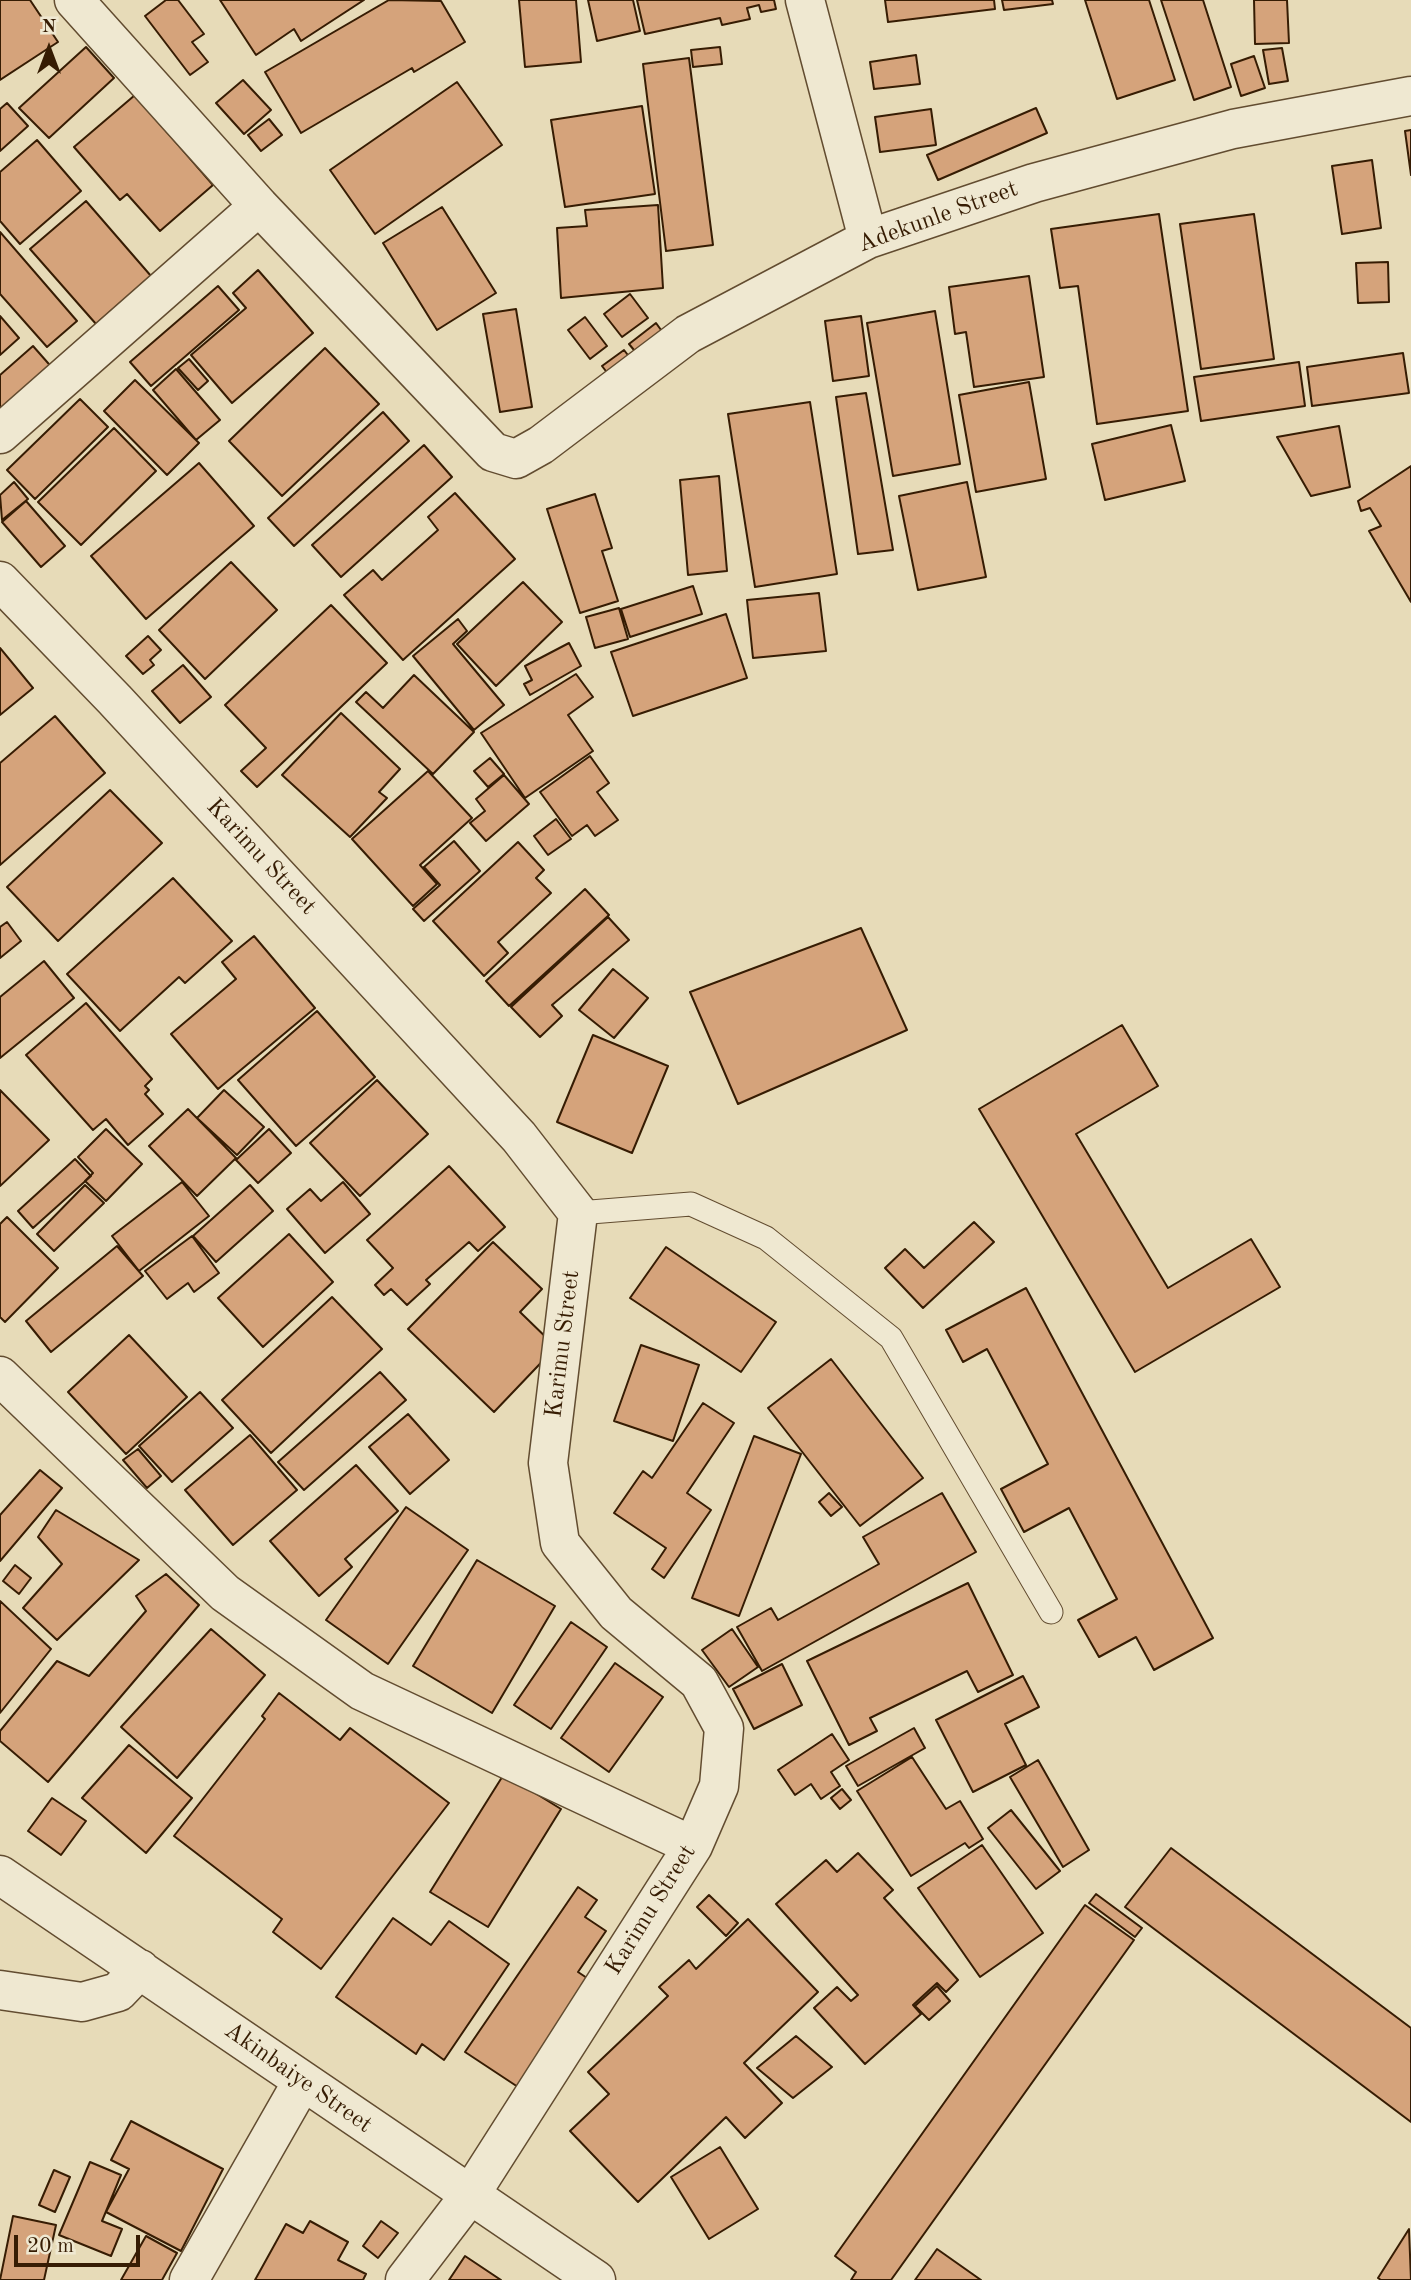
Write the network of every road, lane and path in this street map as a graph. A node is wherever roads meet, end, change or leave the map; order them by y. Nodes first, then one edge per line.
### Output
1 (74, 0) edge
2 (806, 0) edge
3 (1411, 96) edge
4 (260, 206) junction
5 (868, 239) junction
6 (0, 434) edge
7 (0, 581) edge
8 (579, 1213) junction
9 (0, 1376) edge
10 (1051, 1612) dead end
11 (693, 1846) junction
12 (0, 1875) edge
13 (140, 1969) junction
14 (0, 1990) edge
15 (302, 2082) junction
16 (470, 2195) junction
17 (189, 2280) edge
18 (405, 2280) edge
19 (596, 2280) edge

1 - 4 street
2 - 5 street
3 - 5 street, Adekunle Street
4 - 5 street, Adekunle Street
4 - 6 street
7 - 8 street, Karimu Street
8 - 10 lane
8 - 11 street, Karimu Street
9 - 11 street
11 - 16 street, Karimu Street
12 - 13 street, Akinbaiye Street
13 - 14 street
13 - 15 street, Akinbaiye Street
15 - 16 street, Akinbaiye Street
15 - 17 street
16 - 18 street, Karimu Street
16 - 19 street, Akinbaiye Street

